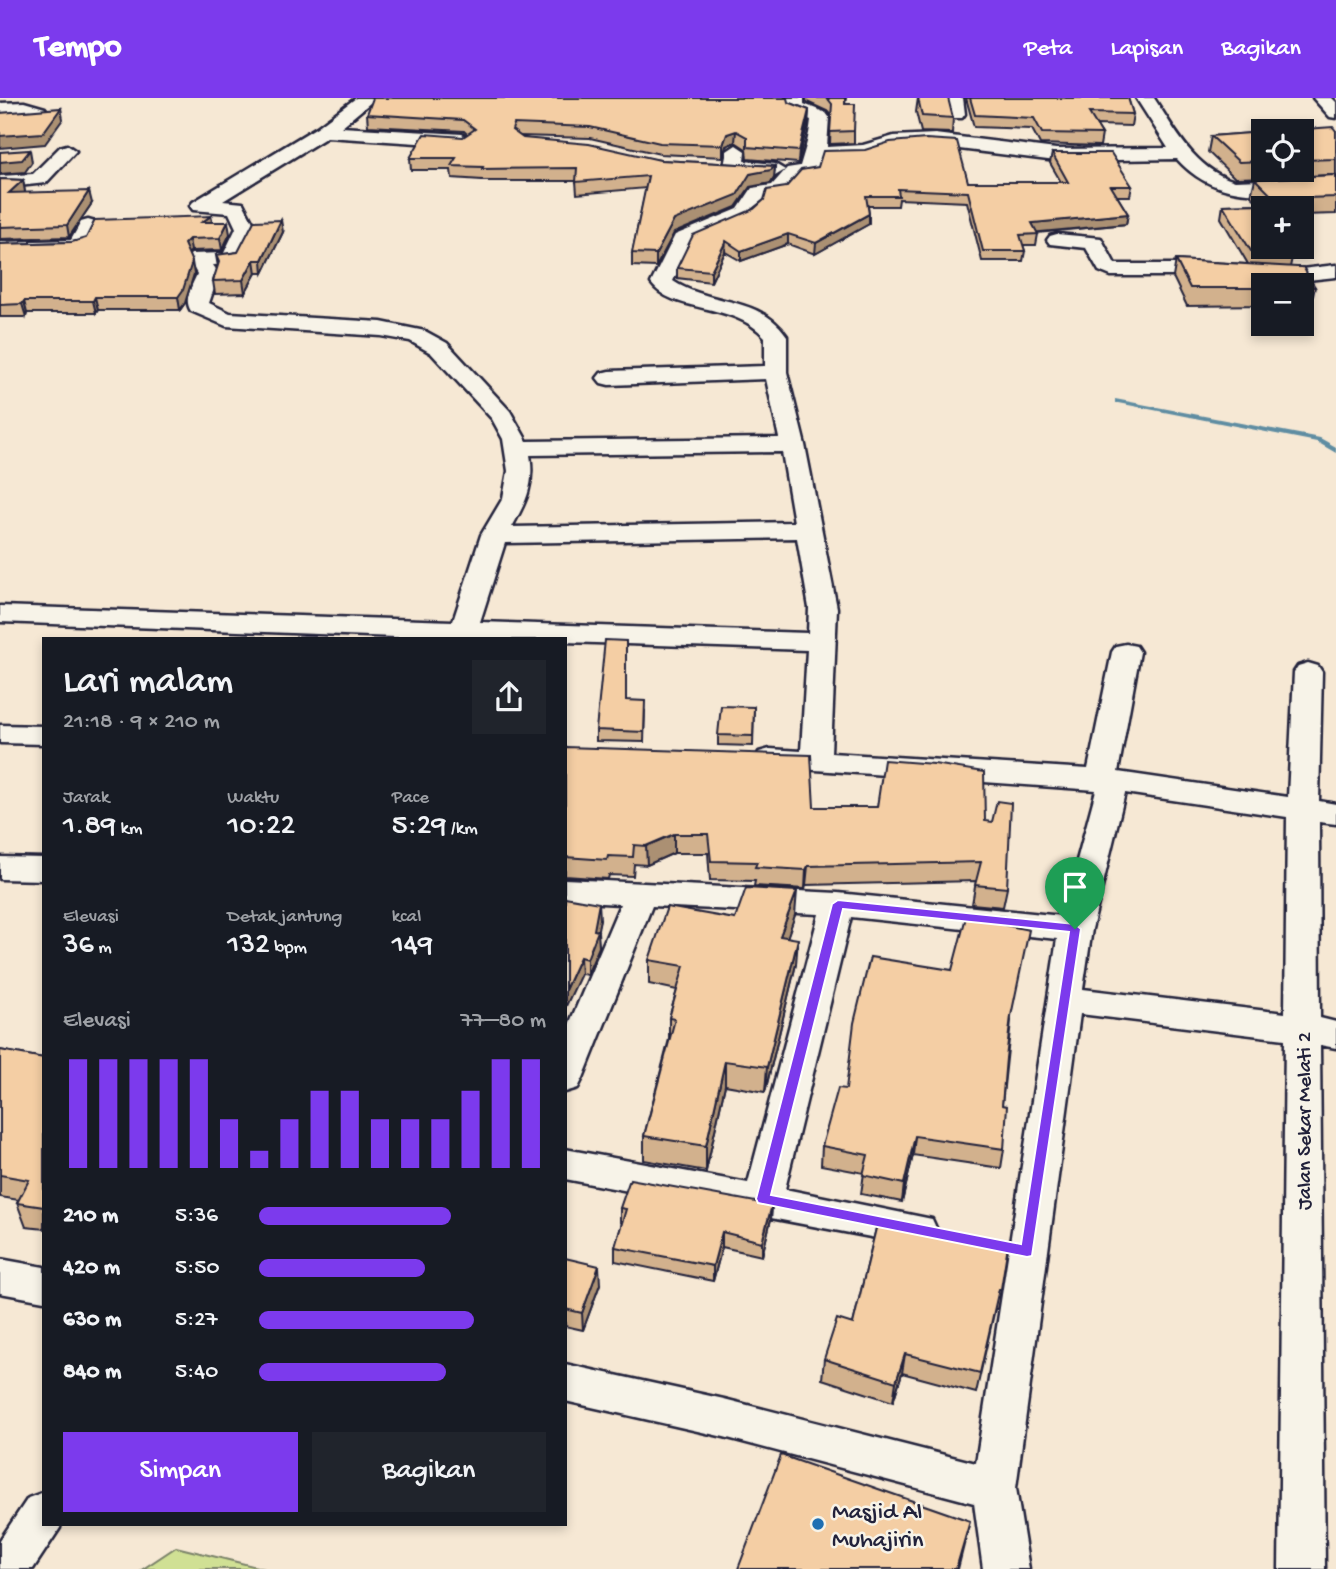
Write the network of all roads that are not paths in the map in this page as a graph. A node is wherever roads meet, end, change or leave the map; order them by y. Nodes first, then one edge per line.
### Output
1 (367, 98) edge
2 (794, 98) edge
3 (1145, 98) edge
4 (1322, 98) edge
5 (0, 108) edge
6 (39, 112) edge
7 (1336, 113) edge
8 (324, 131) junction
9 (464, 140) edge
10 (817, 151) junction
11 (33, 153) dead end
12 (1182, 153) junction
13 (712, 167) edge
14 (794, 172) junction
15 (0, 182) edge
16 (1336, 183) edge
17 (88, 226) dead end
18 (1057, 240) dead end
19 (0, 248) edge
20 (1336, 271) edge
21 (776, 372) junction
22 (609, 378) dead end
23 (793, 445) junction
24 (517, 448) junction
25 (808, 530) junction
26 (492, 543) junction
27 (0, 614) edge
28 (462, 634) edge
29 (821, 642) junction
30 (1126, 652) dead end
31 (1308, 672) dead end
32 (0, 734) edge
33 (42, 735) edge
34 (739, 758) edge
35 (816, 762) junction
36 (1107, 781) junction
37 (1320, 811) edge
38 (0, 868) edge
39 (42, 869) edge
40 (567, 890) edge
41 (641, 893) junction
42 (838, 904) junction
43 (1075, 929) junction
44 (1067, 1000) junction
45 (1319, 1031) edge
46 (567, 1073) edge
47 (567, 1164) edge
48 (763, 1199) junction
49 (948, 1236) edge
50 (0, 1276) edge
51 (42, 1284) edge
52 (567, 1382) edge
53 (994, 1488) junction
54 (42, 1516) edge
55 (7, 1569) edge
56 (1006, 1569) edge
57 (1302, 1569) edge

1 - 8 street
2 - 10 street
3 - 12 street
4 - 7 street
5 - 6 street
8 - 9 street
8 - 24 street
10 - 12 street
10 - 14 street
11 - 15 street
12 - 16 street
13 - 14 street
14 - 21 street
17 - 19 street
18 - 20 street
21 - 22 street
21 - 23 street
23 - 24 street
23 - 25 street
24 - 26 street
25 - 26 street
25 - 29 street
26 - 28 street
27 - 28 street
28 - 29 street
29 - 35 street
30 - 36 street
31 - 37 street, Jalan Sekar Melati 2
32 - 33 street
34 - 35 street
35 - 36 street
36 - 37 street
36 - 43 street
37 - 45 street, Jalan Sekar Melati 2
38 - 39 street
40 - 41 street
41 - 42 street
41 - 46 street
42 - 43 street
42 - 48 street
43 - 44 street
44 - 45 street
44 - 53 street
45 - 57 street, Jalan Sekar Melati 2
47 - 48 street
48 - 49 street
50 - 51 street
52 - 53 street
53 - 56 street
54 - 55 street

